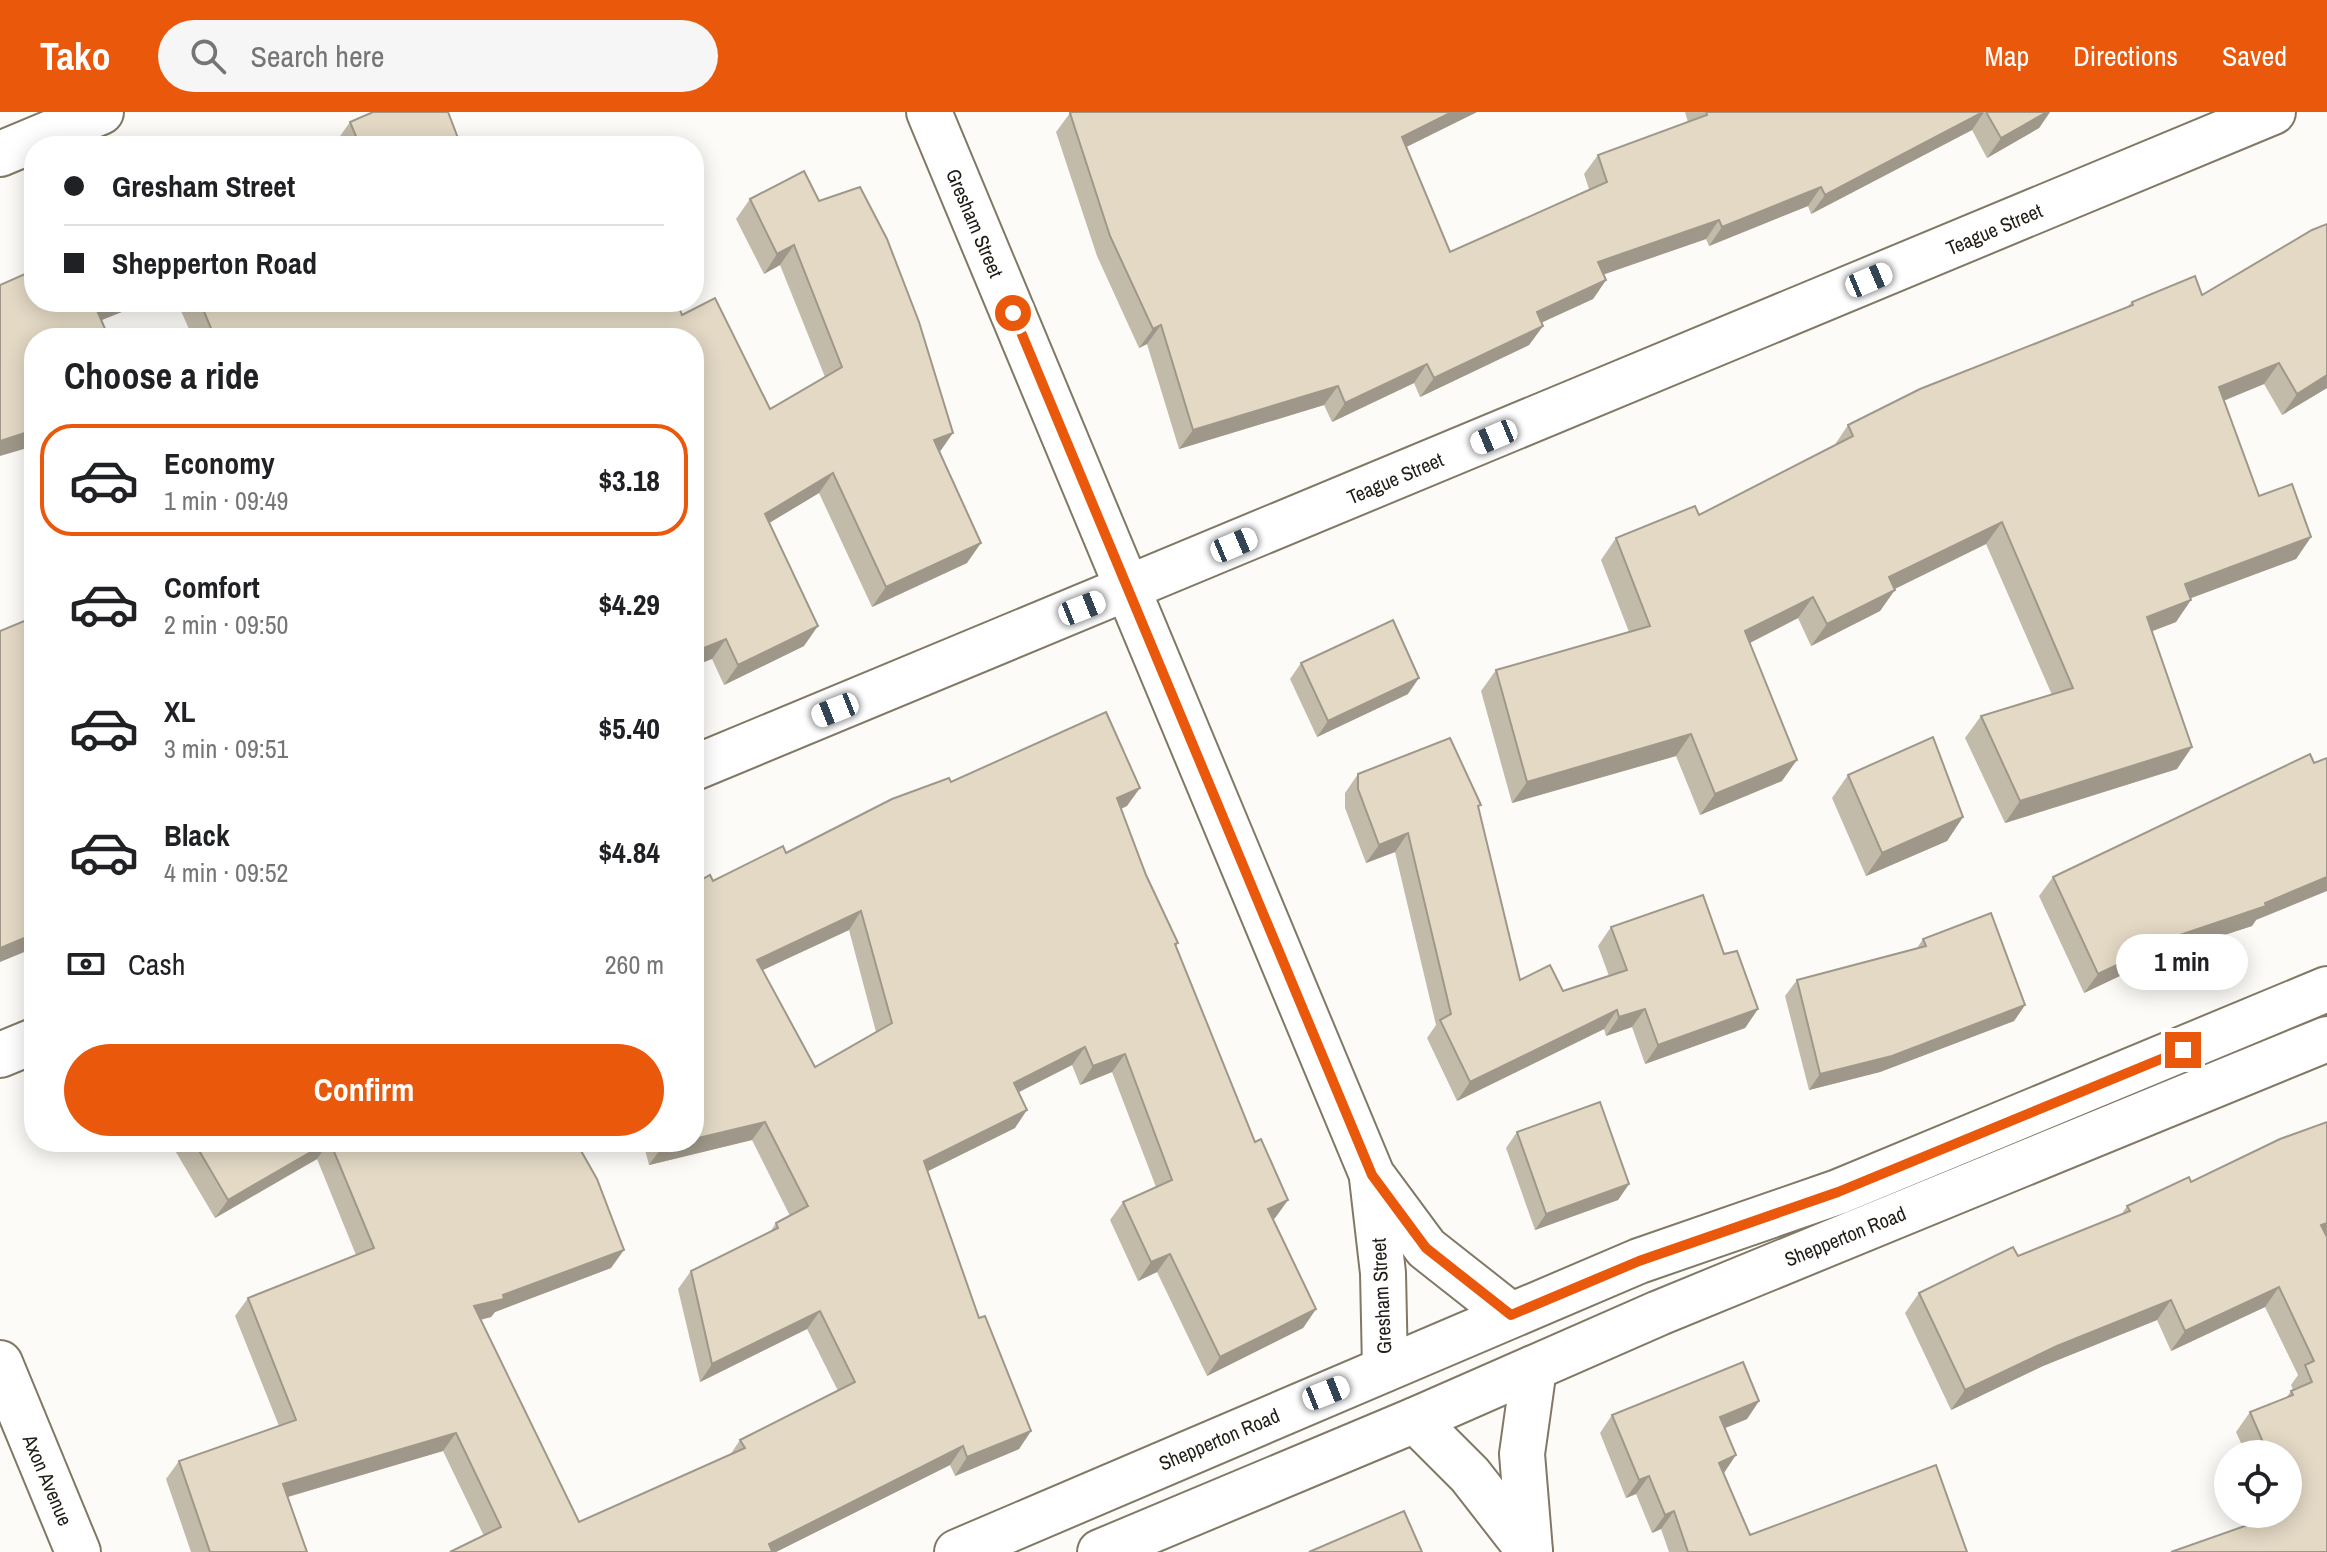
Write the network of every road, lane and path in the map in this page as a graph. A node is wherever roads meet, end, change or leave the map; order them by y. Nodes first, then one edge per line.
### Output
1 (101, 112) edge
2 (929, 112) edge
3 (2273, 112) edge
4 (43, 136) edge
5 (24, 144) edge
6 (0, 154) edge
7 (1128, 589) junction
8 (704, 764) edge
9 (2327, 989) edge
10 (2327, 1039) edge
11 (24, 1045) edge
12 (0, 1055) edge
13 (1372, 1175) junction
14 (1511, 1315) junction
15 (0, 1363) edge
16 (1385, 1368) junction
17 (1534, 1368) junction
18 (1415, 1420) junction
19 (1530, 1551) edge
20 (78, 1552) edge
21 (957, 1552) edge
22 (1100, 1552) edge

1 - 4 main road
2 - 7 main road, Gresham Street
3 - 7 main road, Teague Street
5 - 6 main road
7 - 8 main road, Teague Street
7 - 13 main road, Gresham Street
9 - 14 main road, Shepperton Road
10 - 17 main road, Shepperton Road
11 - 12 main road
13 - 14 main road, Gresham Street
13 - 16 main road, Gresham Street
14 - 16 main road, Shepperton Road
15 - 20 main road, Axon Avenue
16 - 21 main road, Shepperton Road
17 - 18 main road, Shepperton Road
17 - 19 main road
18 - 19 main road
18 - 22 main road, Shepperton Road

